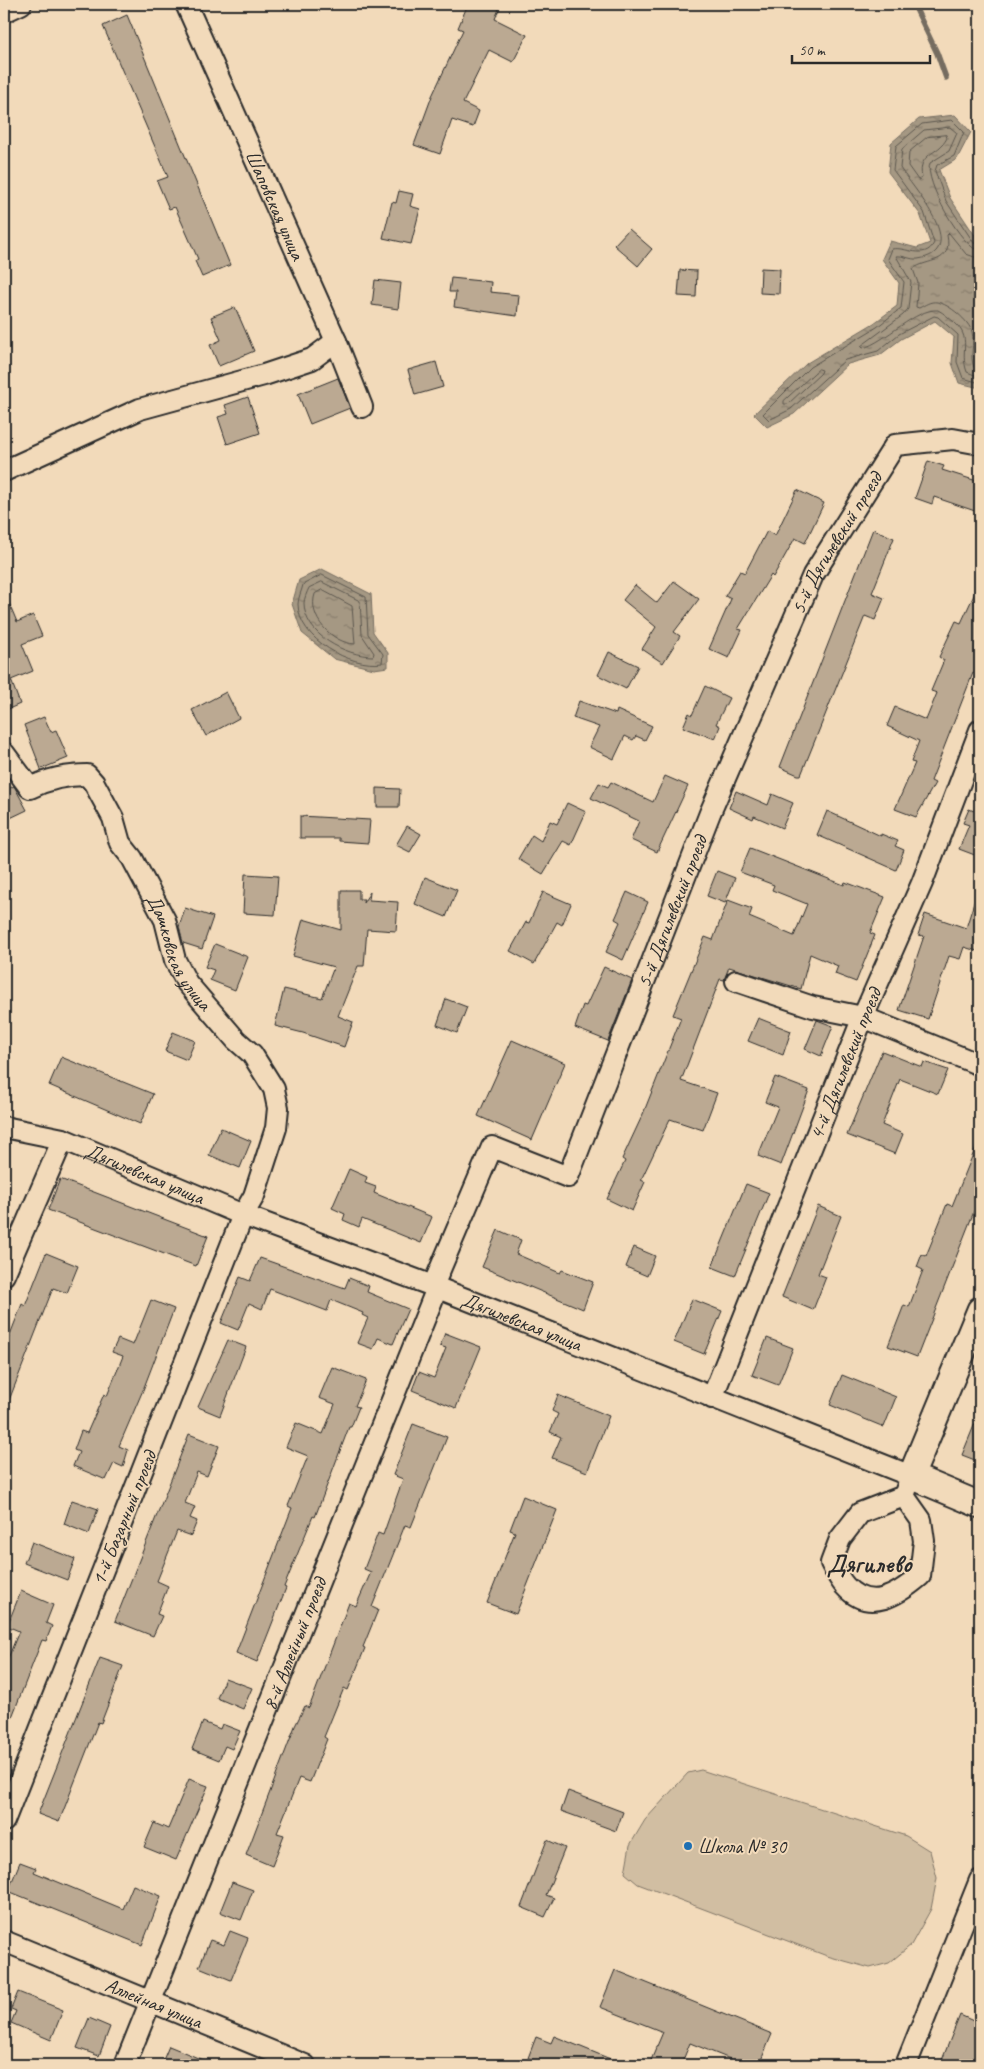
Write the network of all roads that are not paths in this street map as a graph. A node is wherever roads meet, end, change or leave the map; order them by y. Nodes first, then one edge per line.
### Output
1 (21, 4) edge
2 (186, 4) edge
3 (4, 12) edge
4 (336, 342) junction
5 (362, 407) dead end
6 (980, 444) edge
7 (4, 471) edge
8 (980, 730) edge
9 (4, 753) edge
10 (736, 980) dead end
11 (864, 1017) junction
12 (980, 1065) edge
13 (4, 1127) edge
14 (63, 1139) junction
15 (244, 1215) junction
16 (4, 1274) edge
17 (435, 1287) junction
18 (980, 1310) edge
19 (712, 1398) junction
20 (908, 1486) junction
21 (980, 1505) edge
22 (4, 1822) edge
23 (980, 1880) edge
24 (4, 1941) edge
25 (151, 2000) junction
26 (125, 2065) edge
27 (305, 2065) edge
28 (906, 2065) edge

1 - 3 street
2 - 4 street, Шаповская улица
4 - 5 street, Шаповская улица
4 - 7 street
6 - 17 street, 5-й Дягилевский проезд
8 - 11 street, 4-й Дягилевский проезд
9 - 15 street, Дашковская улица
10 - 11 street
11 - 12 street
11 - 19 street, 4-й Дягилевский проезд
13 - 14 street, Дягилевская улица
14 - 15 street, Дягилевская улица
14 - 16 street
15 - 17 street, Дягилевская улица
15 - 22 street, 1-й Базарный проезд
17 - 19 street, Дягилевская улица
17 - 25 street, 8-й Аллейный проезд
18 - 20 street
19 - 20 street, Дягилевская улица
20 - 20 street
20 - 21 street, Дягилевская улица
23 - 28 street
24 - 25 street, Аллейная улица
25 - 26 street, 8-й Аллейный проезд
25 - 27 street, Аллейная улица

